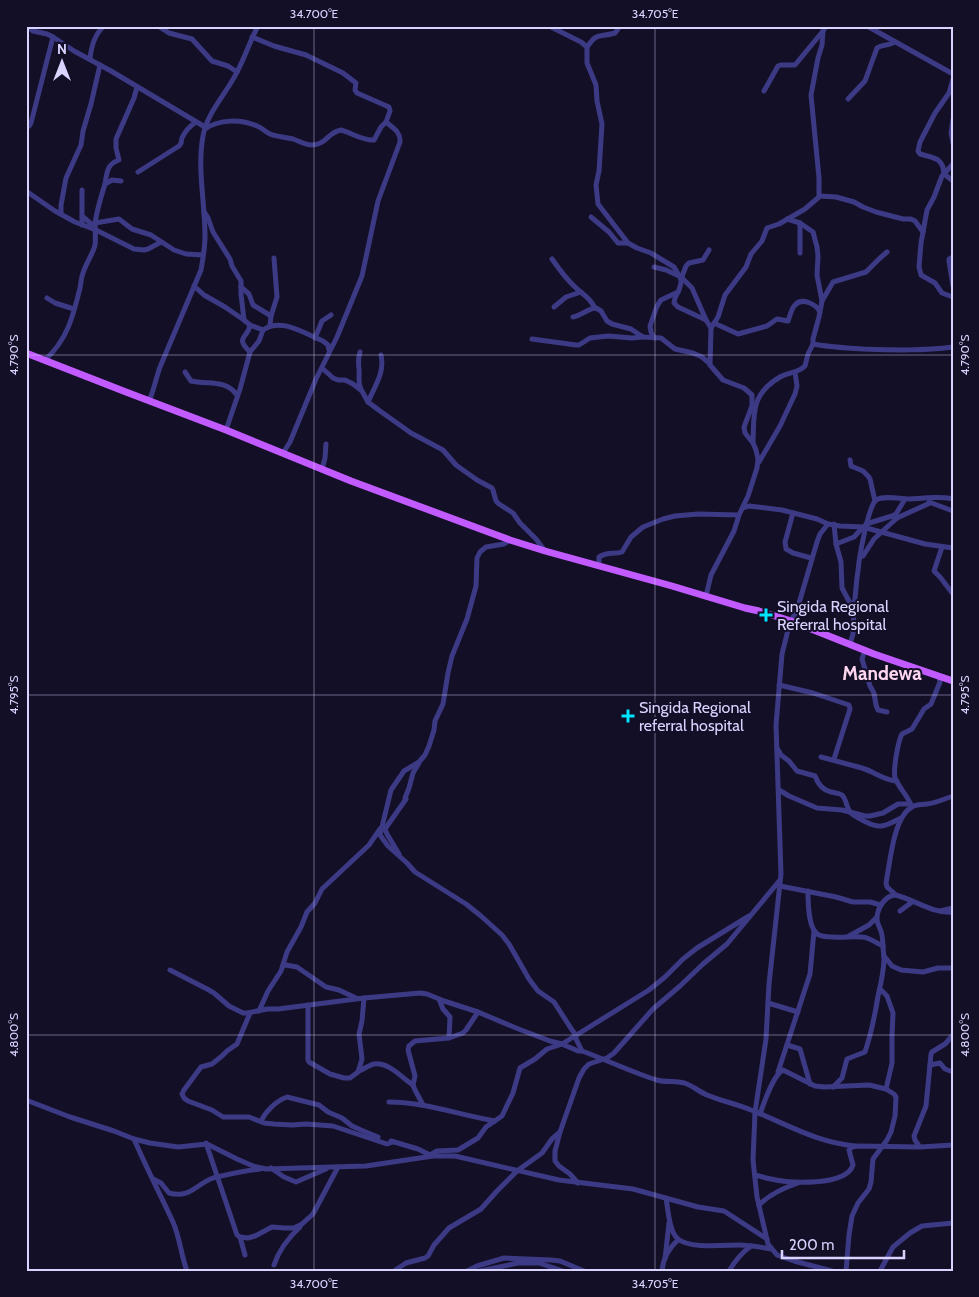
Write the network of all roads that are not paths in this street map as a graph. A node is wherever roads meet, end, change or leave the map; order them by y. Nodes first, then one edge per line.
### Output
1 (27, 26) edge
2 (104, 26) edge
3 (158, 26) edge
4 (258, 26) edge
5 (549, 26) edge
6 (620, 26) edge
7 (867, 26) edge
8 (876, 26) edge
9 (50, 27) edge
10 (824, 29) edge
11 (47, 34) junction
12 (880, 34) junction
13 (53, 37) junction
14 (252, 37) junction
15 (895, 42) junction
16 (587, 47) junction
17 (90, 60) junction
18 (100, 65) junction
19 (237, 72) junction
20 (953, 74) edge
21 (953, 78) edge
22 (137, 87) junction
23 (764, 91) dead end
24 (848, 99) dead end
25 (953, 119) edge
26 (196, 122) junction
27 (386, 122) junction
28 (26, 128) edge
29 (204, 128) junction
30 (953, 143) edge
31 (953, 164) edge
32 (138, 172) dead end
33 (944, 174) junction
34 (953, 180) edge
35 (121, 181) dead end
36 (106, 184) junction
37 (82, 190) dead end
38 (26, 191) edge
39 (820, 196) junction
40 (203, 211) junction
41 (61, 214) junction
42 (82, 216) junction
43 (591, 217) dead end
44 (787, 219) junction
45 (800, 223) junction
46 (82, 225) junction
47 (95, 227) junction
48 (923, 232) junction
49 (161, 242) junction
50 (628, 243) junction
51 (710, 250) dead end
52 (887, 252) dead end
53 (800, 253) dead end
54 (203, 255) junction
55 (274, 258) dead end
56 (953, 258) edge
57 (552, 259) dead end
58 (654, 267) dead end
59 (681, 278) junction
60 (194, 286) junction
61 (953, 286) edge
62 (241, 287) junction
63 (581, 292) junction
64 (678, 292) junction
65 (953, 297) edge
66 (48, 298) dead end
67 (822, 301) junction
68 (554, 306) dead end
69 (595, 308) junction
70 (74, 309) junction
71 (820, 312) junction
72 (331, 315) dead end
73 (271, 316) junction
74 (574, 317) dead end
75 (244, 320) junction
76 (706, 320) junction
77 (714, 323) junction
78 (250, 325) junction
79 (270, 326) junction
80 (711, 328) junction
81 (263, 330) junction
82 (644, 337) junction
83 (314, 338) junction
84 (654, 338) junction
85 (532, 339) dead end
86 (813, 344) junction
87 (953, 347) edge
88 (329, 350) junction
89 (250, 352) junction
90 (360, 352) dead end
91 (26, 353) edge
92 (381, 355) dead end
93 (45, 360) junction
94 (710, 363) junction
95 (322, 368) junction
96 (185, 372) dead end
97 (795, 372) junction
98 (362, 391) junction
99 (237, 395) junction
100 (149, 401) junction
101 (368, 402) junction
102 (226, 430) junction
103 (753, 443) junction
104 (326, 444) dead end
105 (283, 453) junction
106 (850, 460) dead end
107 (758, 464) junction
108 (322, 469) junction
109 (922, 498) junction
110 (905, 499) junction
111 (953, 499) edge
112 (745, 501) junction
113 (875, 501) junction
114 (930, 503) junction
115 (752, 506) junction
116 (743, 508) junction
117 (953, 510) edge
118 (793, 513) junction
119 (739, 515) junction
120 (888, 518) junction
121 (897, 518) junction
122 (831, 524) junction
123 (865, 526) junction
124 (881, 532) junction
125 (510, 540) junction
126 (836, 544) junction
127 (942, 548) junction
128 (953, 548) edge
129 (545, 551) junction
130 (811, 558) junction
131 (860, 558) junction
132 (600, 566) junction
133 (953, 594) edge
134 (706, 596) junction
135 (854, 605) junction
136 (789, 621) junction
137 (850, 644) junction
138 (863, 650) junction
139 (939, 677) junction
140 (953, 681) edge
141 (779, 685) junction
142 (887, 712) dead end
143 (776, 746) junction
144 (822, 757) dead end
145 (834, 760) junction
146 (419, 762) junction
147 (897, 782) junction
148 (779, 790) junction
149 (953, 796) edge
150 (911, 805) junction
151 (850, 812) junction
152 (901, 818) junction
153 (383, 829) junction
154 (780, 880) junction
155 (780, 886) junction
156 (808, 891) junction
157 (896, 895) junction
158 (912, 902) junction
159 (881, 905) junction
160 (953, 908) edge
161 (900, 911) dead end
162 (939, 911) junction
163 (953, 912) edge
164 (754, 913) junction
165 (877, 916) junction
166 (814, 931) junction
167 (848, 937) junction
168 (883, 946) junction
169 (884, 955) junction
170 (283, 966) junction
171 (953, 968) edge
172 (170, 970) dead end
173 (880, 989) junction
174 (360, 998) junction
175 (439, 999) junction
176 (768, 1003) junction
177 (308, 1005) junction
178 (259, 1011) junction
179 (478, 1012) junction
180 (798, 1012) junction
181 (250, 1013) junction
182 (576, 1035) junction
183 (953, 1035) edge
184 (449, 1038) junction
185 (562, 1044) junction
186 (787, 1045) junction
187 (582, 1051) junction
188 (362, 1055) junction
189 (604, 1059) junction
190 (372, 1065) junction
191 (930, 1065) junction
192 (358, 1072) junction
193 (778, 1072) junction
194 (953, 1072) edge
195 (810, 1084) junction
196 (413, 1085) junction
197 (833, 1087) junction
198 (886, 1089) junction
199 (26, 1100) edge
200 (389, 1102) dead end
201 (423, 1105) junction
202 (758, 1113) junction
203 (495, 1121) junction
204 (261, 1122) junction
205 (560, 1132) junction
206 (134, 1139) junction
207 (393, 1142) junction
208 (206, 1144) junction
209 (883, 1145) junction
210 (953, 1145) edge
211 (855, 1146) junction
212 (919, 1146) junction
213 (431, 1156) junction
214 (331, 1167) junction
215 (338, 1167) junction
216 (269, 1168) junction
217 (517, 1171) junction
218 (755, 1175) junction
219 (218, 1177) junction
220 (152, 1179) junction
221 (800, 1182) junction
222 (578, 1183) junction
223 (666, 1198) junction
224 (758, 1205) junction
225 (670, 1220) junction
226 (953, 1223) edge
227 (302, 1224) junction
228 (240, 1237) junction
229 (767, 1239) junction
230 (678, 1240) junction
231 (752, 1246) junction
232 (771, 1248) junction
233 (245, 1255) dead end
234 (665, 1259) junction
235 (274, 1265) dead end
236 (187, 1271) edge
237 (394, 1271) edge
238 (467, 1271) edge
239 (480, 1271) edge
240 (563, 1271) edge
241 (584, 1271) edge
242 (662, 1271) edge
243 (729, 1271) edge
244 (832, 1271) edge
245 (846, 1271) edge
246 (880, 1271) edge

1 - 11 street
2 - 17 street
3 - 19 street
4 - 14 street
5 - 16 street
6 - 16 street
7 - 12 street
8 - 12 street
9 - 11 street
10 - 23 street
10 - 39 street
11 - 13 street
12 - 15 street
13 - 17 street
13 - 28 street
14 - 19 street
14 - 27 street
15 - 20 street
15 - 24 street
16 - 50 street
17 - 18 street
18 - 22 street
18 - 41 street
19 - 29 street
21 - 33 street
22 - 26 street
22 - 36 street
25 - 30 street
26 - 29 street
26 - 32 street
27 - 29 street
27 - 88 street
29 - 40 street
31 - 33 street
33 - 34 street
33 - 48 street
35 - 36 street
36 - 47 street
37 - 42 street
38 - 41 street
39 - 44 street
39 - 48 street
40 - 54 street
40 - 62 street
41 - 46 street
42 - 46 street
42 - 47 street
43 - 50 street
44 - 45 street
44 - 77 street
45 - 53 street
45 - 67 street
46 - 47 street
47 - 49 street
47 - 49 street
47 - 70 street
48 - 65 street
49 - 54 street
50 - 59 street
51 - 59 street
52 - 67 street
54 - 60 street
55 - 73 street
56 - 61 street
57 - 63 street
58 - 59 street
59 - 64 street
59 - 76 street
60 - 75 street
60 - 100 street
62 - 73 street
62 - 75 street
63 - 68 street
63 - 69 street
64 - 76 street
64 - 84 street
66 - 70 street
67 - 71 street
69 - 74 street
69 - 82 street
70 - 93 street
71 - 77 street
71 - 86 street
72 - 83 street
73 - 79 street
75 - 78 street
76 - 80 street
77 - 80 street
78 - 81 street
78 - 89 street
79 - 81 street
79 - 83 street
80 - 94 street
81 - 89 street
82 - 84 street
82 - 85 street
83 - 88 street
84 - 94 street
86 - 87 street
86 - 97 street
88 - 95 street
89 - 99 street
90 - 98 street
91 - 93 main road
92 - 101 street
93 - 100 main road
94 - 103 street
95 - 98 street
95 - 105 street
96 - 99 street
97 - 103 street
97 - 107 street
98 - 101 street
99 - 102 street
100 - 102 main road
101 - 129 street
102 - 105 main road
103 - 107 street
104 - 108 street
105 - 108 main road
106 - 113 street
107 - 112 street
108 - 125 main road
109 - 110 street
109 - 111 street
109 - 114 street
110 - 113 street
110 - 120 street
112 - 115 street
112 - 116 street
113 - 123 street
114 - 117 street
114 - 121 street
115 - 116 street
115 - 118 street
116 - 119 street
118 - 122 street
118 - 130 street
119 - 132 street
119 - 134 street
120 - 121 street
120 - 123 street
121 - 124 street
122 - 123 street
122 - 126 street
122 - 130 street
123 - 124 street
123 - 126 street
123 - 131 street
124 - 127 street
124 - 131 street
125 - 129 main road
125 - 146 street
126 - 135 street
127 - 128 street
127 - 133 street
129 - 132 main road
130 - 136 street
131 - 135 street
132 - 134 main road
134 - 136 main road
135 - 137 street
136 - 137 main road
136 - 141 street
137 - 138 main road
138 - 139 main road
138 - 142 street
139 - 140 main road
139 - 147 street
141 - 143 street
141 - 145 street
143 - 148 street
143 - 151 street
144 - 145 street
145 - 147 street
146 - 153 street
146 - 153 street
147 - 150 street
148 - 151 street
148 - 154 street
149 - 150 street
150 - 151 street
150 - 152 street
151 - 152 street
152 - 157 street
153 - 170 street
153 - 182 street
154 - 155 street
154 - 164 street
155 - 156 street
155 - 176 street
156 - 159 street
156 - 166 street
157 - 158 street
157 - 159 street
158 - 161 street
158 - 162 street
159 - 165 street
160 - 162 street
162 - 163 street
164 - 182 street
164 - 189 street
165 - 167 street
165 - 168 street
166 - 167 street
166 - 180 street
167 - 168 street
168 - 169 street
169 - 171 street
169 - 173 street
170 - 174 street
170 - 178 street
172 - 181 street
173 - 197 street
173 - 198 street
174 - 175 street
174 - 177 street
174 - 188 street
175 - 179 street
175 - 184 street
176 - 180 street
176 - 202 street
177 - 178 street
177 - 192 street
178 - 181 street
179 - 184 street
179 - 185 street
180 - 186 street
181 - 204 street
182 - 185 street
182 - 187 street
183 - 191 street
184 - 196 street
185 - 187 street
185 - 203 street
186 - 193 street
186 - 195 street
187 - 189 street
188 - 190 street
188 - 192 street
189 - 202 street
189 - 205 street
190 - 192 street
190 - 196 street
191 - 194 street
191 - 212 street
193 - 195 street
193 - 202 street
195 - 197 street
196 - 201 street
197 - 198 street
198 - 209 street
199 - 206 street
200 - 201 street
201 - 203 street
202 - 211 street
202 - 218 street
203 - 213 street
204 - 207 street
204 - 207 street
205 - 217 street
205 - 222 street
206 - 208 street
206 - 220 street
207 - 213 street
208 - 216 street
208 - 219 street
209 - 211 street
209 - 212 street
209 - 245 street
210 - 212 street
211 - 221 street
213 - 215 street
213 - 217 street
214 - 215 street
214 - 216 street
214 - 216 street
215 - 227 street
216 - 219 street
217 - 222 street
217 - 237 street
218 - 221 street
218 - 224 street
219 - 220 street
219 - 228 street
220 - 236 street
221 - 224 street
222 - 223 street
223 - 225 street
223 - 229 street
224 - 229 street
225 - 230 street
225 - 234 street
226 - 246 street
227 - 228 street
227 - 235 street
228 - 233 street
229 - 232 street
230 - 231 street
230 - 234 street
231 - 232 street
231 - 243 street
232 - 244 street
234 - 242 street
238 - 241 street
239 - 240 street

